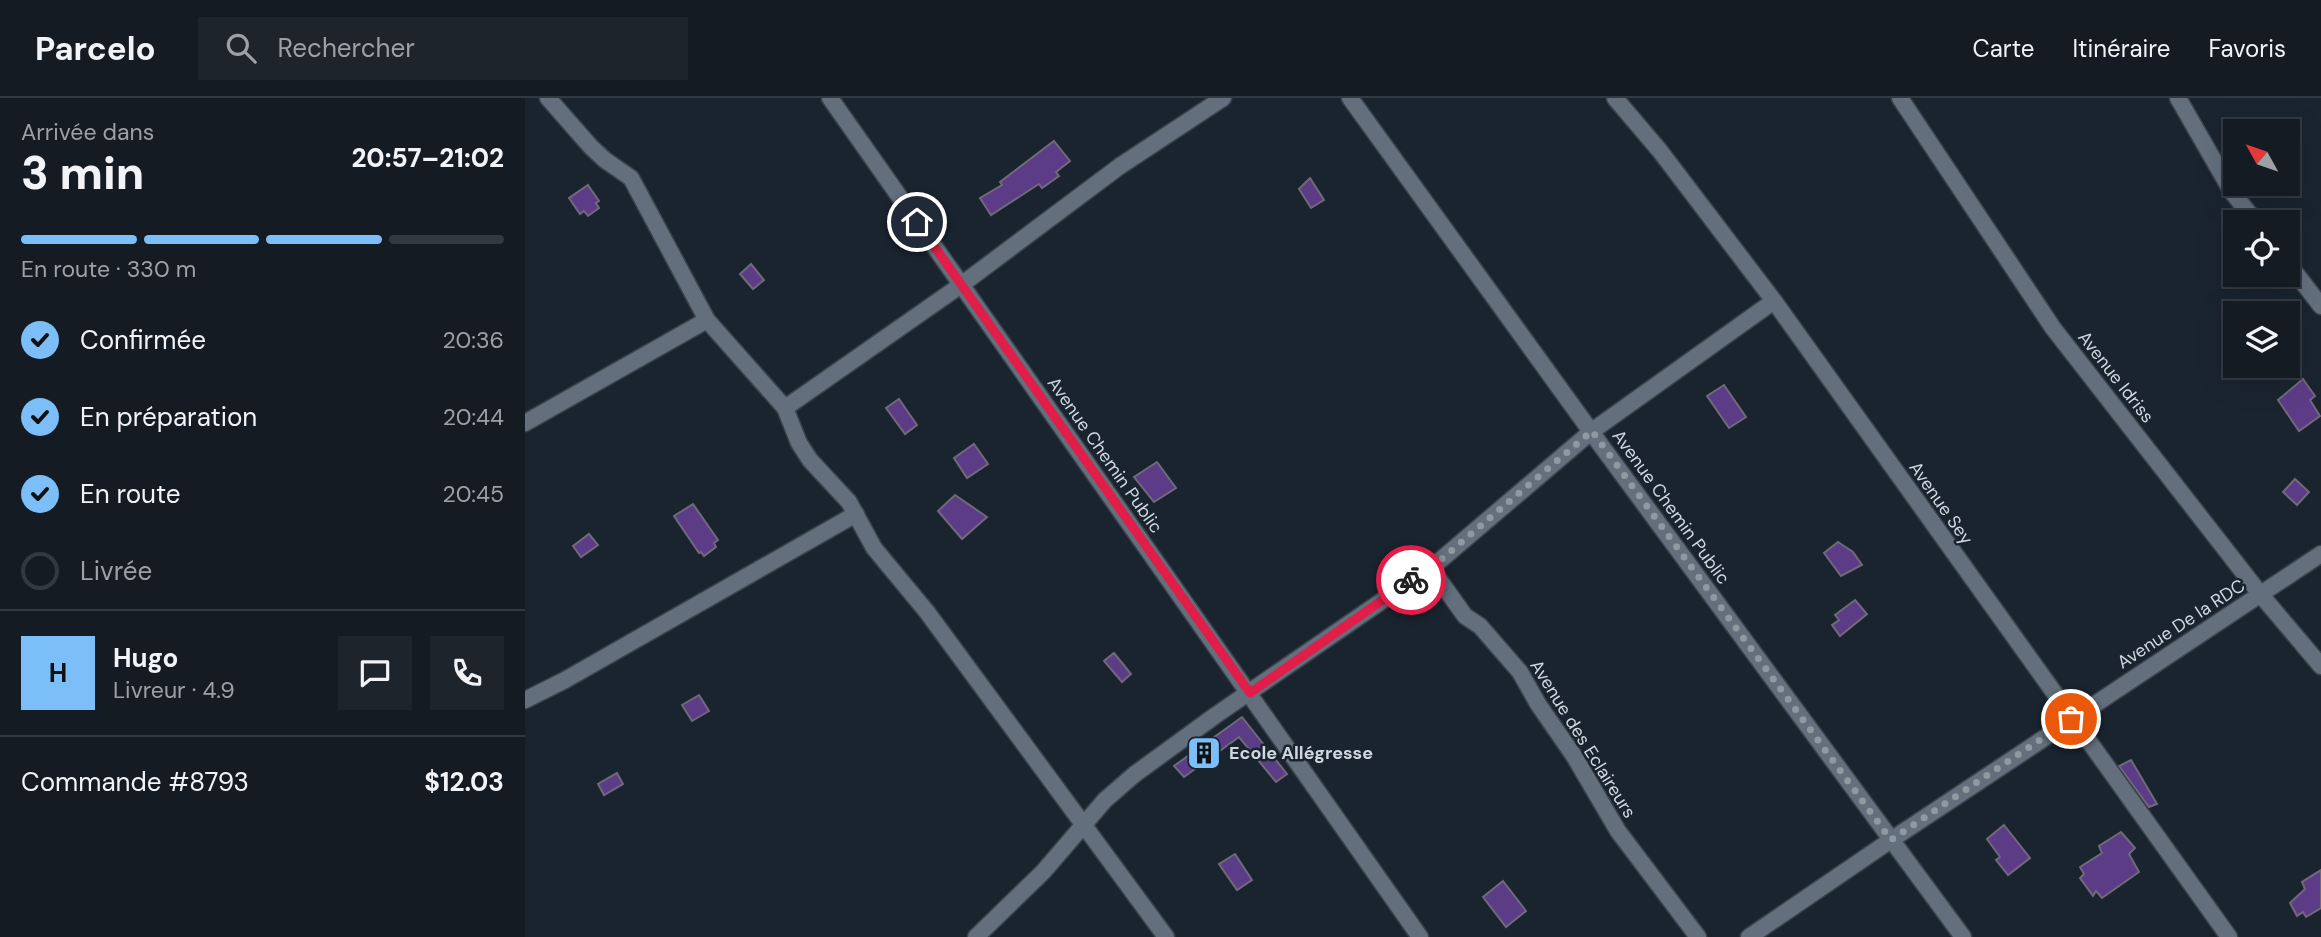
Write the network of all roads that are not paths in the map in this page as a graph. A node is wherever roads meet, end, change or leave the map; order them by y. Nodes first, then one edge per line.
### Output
1 (548, 98) edge
2 (830, 98) edge
3 (1223, 98) edge
4 (1350, 98) edge
5 (1615, 98) edge
6 (1900, 98) edge
7 (2178, 98) edge
8 (2247, 210) edge
9 (2300, 279) edge
10 (961, 285) junction
11 (1775, 301) junction
12 (2321, 306) edge
13 (707, 320) junction
14 (785, 408) junction
15 (525, 423) edge
16 (1592, 431) junction
17 (856, 514) junction
18 (2321, 554) edge
19 (1430, 567) junction
20 (2261, 595) junction
21 (2321, 666) edge
22 (1250, 693) junction
23 (525, 700) edge
24 (2071, 719) junction
25 (1083, 823) junction
26 (1891, 840) junction
27 (976, 937) edge
28 (1166, 937) edge
29 (1420, 937) edge
30 (1698, 937) edge
31 (1749, 937) edge
32 (1963, 937) edge
33 (2229, 937) edge

1 - 13 street
2 - 10 street, Avenue Chemin Public
3 - 10 street
4 - 16 street, Avenue Chemin Public
5 - 11 street, Avenue Sey
6 - 20 street, Avenue Idriss
7 - 8 street
9 - 12 street
10 - 14 street
10 - 22 street, Avenue Chemin Public
11 - 16 street
11 - 24 street, Avenue Sey
13 - 14 street
13 - 15 street
14 - 17 street
16 - 19 street
16 - 26 street, Avenue Chemin Public
17 - 23 street
17 - 25 street
18 - 20 street, Avenue De la RDC
19 - 22 street
19 - 30 street, Avenue des Eclaireurs
20 - 21 street, Avenue Idriss
20 - 24 street, Avenue De la RDC
22 - 25 street
22 - 29 street, Avenue Chemin Public
24 - 26 street, Avenue De la RDC
24 - 33 street, Avenue Sey
25 - 27 street
25 - 28 street
26 - 31 street, Avenue De la RDC
26 - 32 street, Avenue Chemin Public

